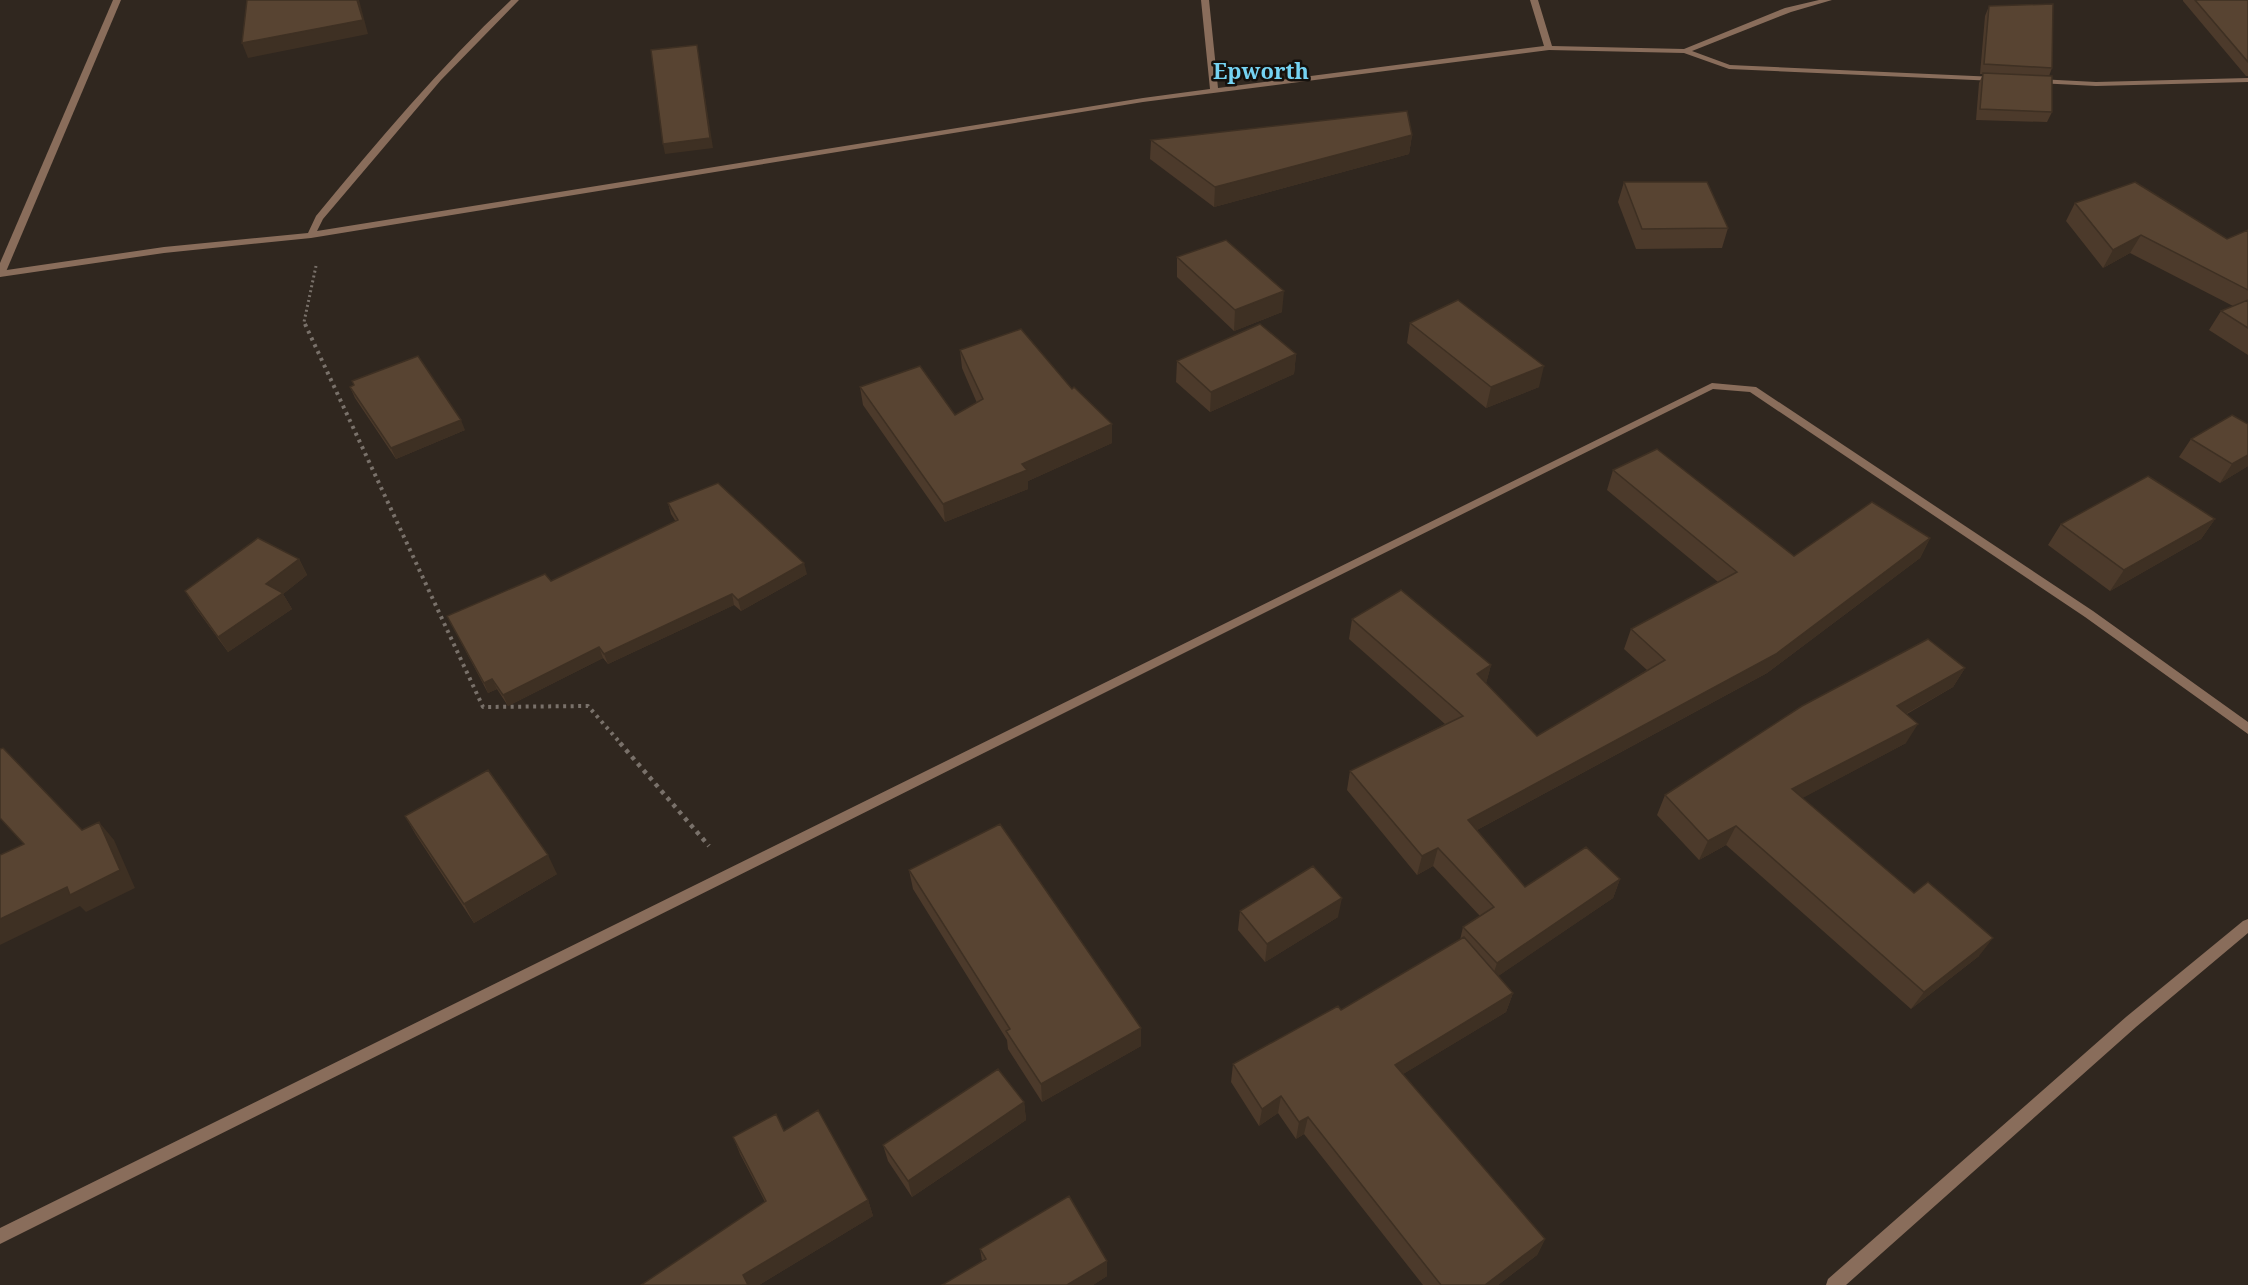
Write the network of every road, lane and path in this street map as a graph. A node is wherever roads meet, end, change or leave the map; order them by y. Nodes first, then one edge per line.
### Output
1 (117, 0) edge
2 (515, 0) edge
3 (1205, 0) edge
4 (1534, 0) edge
5 (1828, 0) edge
6 (1549, 48) junction
7 (1685, 51) junction
8 (2001, 79) edge
9 (2248, 80) edge
10 (2025, 81) edge
11 (1214, 91) junction
12 (311, 235) junction
13 (0, 274) edge
14 (2248, 729) edge
15 (732, 872) junction
16 (2248, 925) edge
17 (0, 1236) edge
18 (1834, 1285) edge

1 - 13 street
2 - 12 street
3 - 11 street
4 - 6 street
5 - 7 street
6 - 7 street
6 - 11 street
7 - 8 street
9 - 10 street
11 - 12 street
12 - 13 street
12 - 15 path
14 - 15 street
15 - 17 street
16 - 18 street

